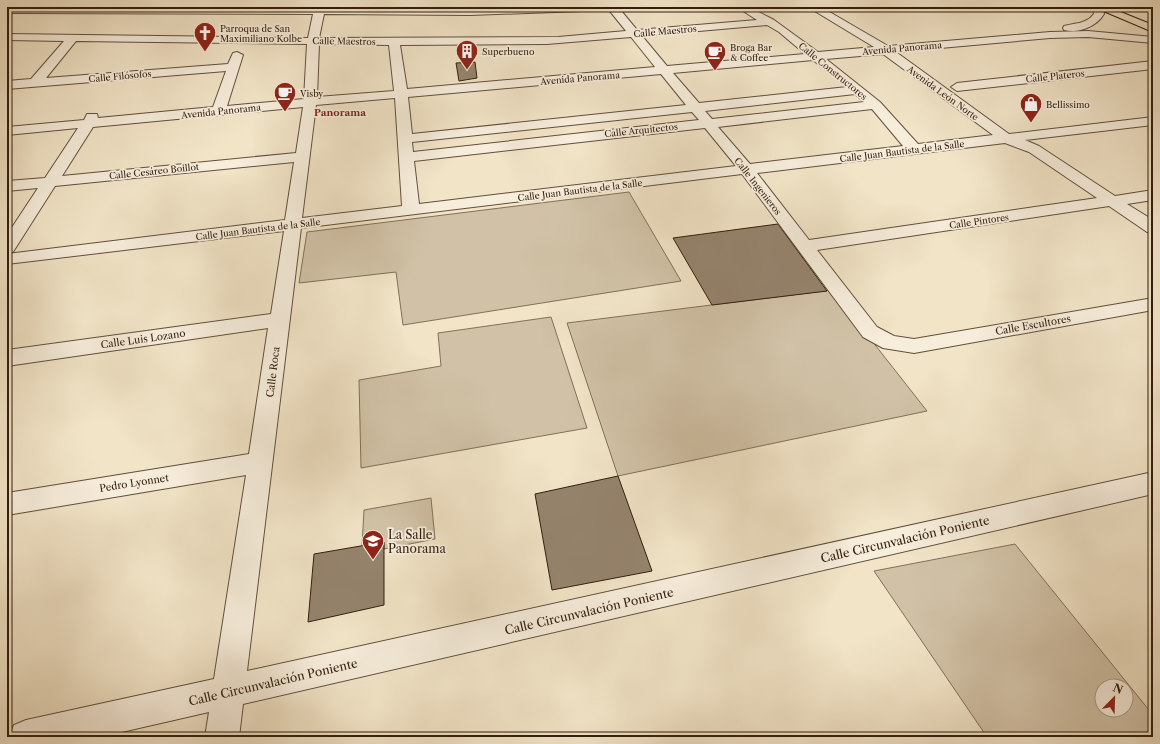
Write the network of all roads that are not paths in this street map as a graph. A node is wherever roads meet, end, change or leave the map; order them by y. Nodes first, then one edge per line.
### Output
1 (612, 7) edge
2 (742, 7) edge
3 (814, 7) edge
4 (829, 7) edge
5 (1098, 7) edge
6 (1127, 7) edge
7 (28, 8) edge
8 (7, 10) edge
9 (319, 10) edge
10 (1153, 18) edge
11 (12, 22) dead end
12 (770, 22) junction
13 (1153, 29) edge
14 (635, 34) junction
15 (7, 37) edge
16 (73, 38) junction
17 (242, 39) junction
18 (1153, 40) edge
19 (313, 41) junction
20 (889, 46) junction
21 (395, 48) junction
22 (812, 53) junction
23 (1153, 65) edge
24 (233, 67) junction
25 (661, 67) junction
26 (35, 83) junction
27 (7, 86) edge
28 (957, 87) junction
29 (858, 90) junction
30 (401, 91) junction
31 (310, 98) junction
32 (875, 105) junction
33 (694, 107) junction
34 (220, 108) junction
35 (90, 120) junction
36 (1153, 121) edge
37 (707, 123) junction
38 (7, 124) edge
39 (7, 131) edge
40 (404, 139) junction
41 (1022, 142) junction
42 (914, 149) junction
43 (301, 157) junction
44 (407, 157) junction
45 (746, 170) junction
46 (49, 182) junction
47 (7, 186) edge
48 (1153, 195) edge
49 (1112, 201) junction
50 (411, 210) junction
51 (293, 224) junction
52 (1153, 228) edge
53 (805, 246) junction
54 (7, 248) edge
55 (7, 259) edge
56 (1153, 304) edge
57 (280, 320) junction
58 (914, 346) joint
59 (7, 358) edge
60 (261, 462) junction
61 (1153, 483) edge
62 (7, 504) edge
63 (228, 692) junction
64 (26, 737) edge
65 (222, 737) edge

1 - 9 street
1 - 14 street, Calle Ingenieros
2 - 12 street, Calle Constructores
3 - 20 street, Avenida León Norte
4 - 20 street, Avenida León Norte
5 - 13 main road
5 - 20 street, Avenida Panorama
6 - 10 main road
7 - 8 street
7 - 9 street
7 - 11 street
9 - 19 street, Calle Roca
12 - 14 street, Calle Maestros
12 - 22 street, Calle Constructores
14 - 21 street, Calle Maestros
14 - 25 street, Calle Ingenieros
15 - 16 street, Calle Maestros
16 - 17 street, Calle Maestros
16 - 26 street
17 - 19 street, Calle Maestros
17 - 24 street
18 - 20 street, Avenida Panorama
19 - 21 street, Calle Maestros
19 - 31 street, Calle Roca
20 - 22 street, Avenida Panorama
20 - 28 street, Avenida León Norte
20 - 41 street, Avenida León Norte
21 - 30 street
22 - 25 street, Avenida Panorama
22 - 29 street, Calle Constructores
23 - 28 street, Calle Plateros
24 - 26 street, Calle Filósofos
24 - 34 street
25 - 30 street, Avenida Panorama
25 - 33 street, Calle Ingenieros
26 - 27 street, Calle Filósofos
28 - 41 street, Avenida León Norte
29 - 32 street, Calle Constructores
29 - 33 street, Calle Arquitectos
30 - 31 street, Avenida Panorama
30 - 40 street
31 - 34 street, Avenida Panorama
31 - 43 street, Calle Roca
32 - 37 street, Calle Arquitectos
32 - 42 street, Calle Constructores
33 - 37 street, Calle Ingenieros
33 - 40 street, Calle Arquitectos
34 - 35 street, Avenida Panorama
35 - 38 street, Avenida Panorama
35 - 39 street, Avenida Panorama
35 - 46 street
36 - 41 street, Calle Juan Bautista de la Salle
37 - 44 street, Calle Arquitectos
37 - 45 street, Calle Ingenieros
40 - 44 street
41 - 42 street, Calle Juan Bautista de la Salle
41 - 49 street, Avenida León Norte
42 - 45 street, Calle Juan Bautista de la Salle
43 - 46 street, Calle Cesáreo Boillot
43 - 51 street, Calle Roca
44 - 50 street
45 - 50 street, Calle Juan Bautista de la Salle
45 - 53 street, Calle Ingenieros
46 - 47 street, Calle Cesáreo Boillot
46 - 54 street
48 - 49 street, Calle Pintores
49 - 52 street, Avenida León Norte
49 - 53 street, Calle Pintores
50 - 51 street, Calle Juan Bautista de la Salle
51 - 55 street, Calle Juan Bautista de la Salle
51 - 57 street, Calle Roca
53 - 58 street, Calle Ingenieros
56 - 58 street, Calle Escultores
57 - 59 street, Calle Luis Lozano
57 - 60 street, Calle Roca
60 - 62 street, Pedro Lyonnet
60 - 63 street, Calle Roca
61 - 63 street, Calle Circunvalación Poniente
63 - 64 street, Calle Circunvalación Poniente
63 - 65 street, Calle Roca

